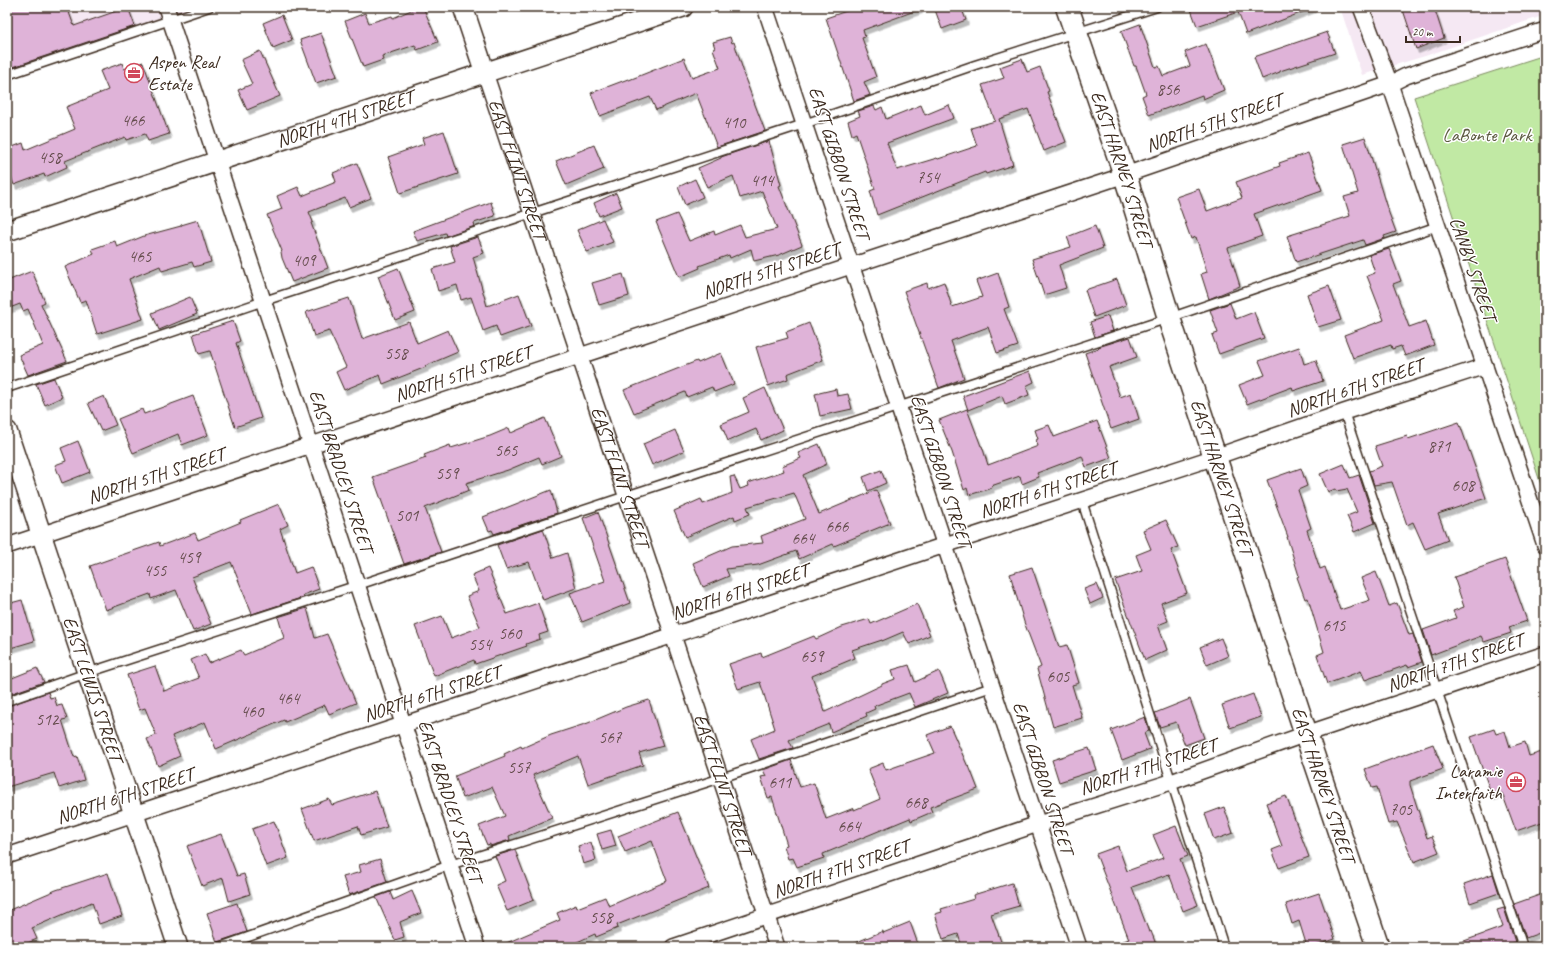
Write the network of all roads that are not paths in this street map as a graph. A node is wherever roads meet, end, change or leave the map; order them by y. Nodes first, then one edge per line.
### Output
1 (209, 7) edge
2 (463, 7) edge
3 (683, 7) edge
4 (765, 7) edge
5 (1067, 7) edge
6 (1157, 7) edge
7 (1361, 7) edge
8 (168, 13) edge
9 (1545, 30) edge
10 (1076, 34) junction
11 (485, 73) junction
12 (7, 75) edge
13 (1390, 84) junction
14 (804, 124) junction
15 (218, 162) junction
16 (1125, 175) junction
17 (532, 213) junction
18 (1438, 226) junction
19 (7, 231) edge
20 (852, 266) junction
21 (264, 301) junction
22 (1169, 318) junction
23 (579, 356) junction
24 (1485, 366) junction
25 (7, 388) edge
26 (898, 407) junction
27 (1344, 412) junction
28 (7, 431) edge
29 (311, 445) junction
30 (1215, 457) junction
31 (626, 496) junction
32 (1082, 501) junction
33 (41, 534) junction
34 (945, 545) junction
35 (1545, 545) edge
36 (7, 546) edge
37 (358, 585) junction
38 (673, 635) junction
39 (1545, 654) edge
40 (87, 673) junction
41 (992, 687) junction
42 (1437, 690) junction
43 (7, 701) edge
44 (404, 724) junction
45 (1306, 734) junction
46 (720, 778) junction
47 (1170, 782) junction
48 (134, 814) junction
49 (1038, 824) junction
50 (7, 856) edge
51 (450, 865) junction
52 (766, 916) junction
53 (178, 947) edge
54 (220, 947) edge
55 (477, 947) edge
56 (673, 947) edge
57 (777, 947) edge
58 (1079, 947) edge
59 (1224, 947) edge
60 (1378, 947) edge
61 (1523, 947) edge

1 - 8 lane
2 - 11 street, EAST FLINT STREET
3 - 11 street, NORTH 4TH STREET
4 - 14 street, EAST GIBBON STREET
5 - 10 main road, EAST HARNEY STREET
6 - 10 lane
7 - 13 street, CANBY STREET
8 - 12 lane
8 - 15 street, EAST BRADLEY STREET
9 - 13 street, NORTH 5TH STREET
10 - 14 lane
10 - 16 main road, EAST HARNEY STREET
11 - 15 street, NORTH 4TH STREET
11 - 17 street, EAST FLINT STREET
13 - 16 street, NORTH 5TH STREET
13 - 18 street, CANBY STREET
14 - 17 lane
14 - 20 street, EAST GIBBON STREET
15 - 19 street, NORTH 4TH STREET
15 - 21 street, EAST BRADLEY STREET
16 - 20 street, NORTH 5TH STREET
16 - 22 main road, EAST HARNEY STREET
17 - 21 lane
17 - 23 street, EAST FLINT STREET
18 - 22 lane
18 - 24 street, CANBY STREET
20 - 23 street, NORTH 5TH STREET
20 - 26 street, EAST GIBBON STREET
21 - 25 lane
21 - 29 street, EAST BRADLEY STREET
22 - 26 lane
22 - 30 main road, EAST HARNEY STREET
23 - 29 street, NORTH 5TH STREET
23 - 31 street, EAST FLINT STREET
24 - 27 street, NORTH 6TH STREET
24 - 35 street, CANBY STREET
26 - 31 lane
26 - 34 street, EAST GIBBON STREET
27 - 30 street, NORTH 6TH STREET
27 - 42 lane
28 - 33 street, EAST LEWIS STREET
29 - 33 street, NORTH 5TH STREET
29 - 37 street, EAST BRADLEY STREET
30 - 32 street, NORTH 6TH STREET
30 - 45 main road, EAST HARNEY STREET
31 - 37 lane
31 - 38 street, EAST FLINT STREET
32 - 34 street, NORTH 6TH STREET
32 - 47 lane
33 - 36 street, NORTH 5TH STREET
33 - 40 street, EAST LEWIS STREET
34 - 38 street, NORTH 6TH STREET
34 - 41 street, EAST GIBBON STREET
37 - 40 lane
37 - 44 street, EAST BRADLEY STREET
38 - 44 street, NORTH 6TH STREET
38 - 46 street, EAST FLINT STREET
39 - 42 street, NORTH 7TH STREET
40 - 43 lane
40 - 48 street, EAST LEWIS STREET
41 - 46 lane
41 - 49 street, EAST GIBBON STREET
42 - 45 street, NORTH 7TH STREET
42 - 61 lane
44 - 48 street, NORTH 6TH STREET
44 - 51 street, EAST BRADLEY STREET
45 - 47 street, NORTH 7TH STREET
45 - 60 main road, EAST HARNEY STREET
46 - 51 lane
46 - 52 street, EAST FLINT STREET
47 - 49 street, NORTH 7TH STREET
47 - 59 lane
48 - 50 street, NORTH 6TH STREET
48 - 53 street, EAST LEWIS STREET
49 - 52 street, NORTH 7TH STREET
49 - 58 street, EAST GIBBON STREET
51 - 54 lane
51 - 55 street, EAST BRADLEY STREET
52 - 56 street, NORTH 7TH STREET
52 - 57 street, EAST FLINT STREET

